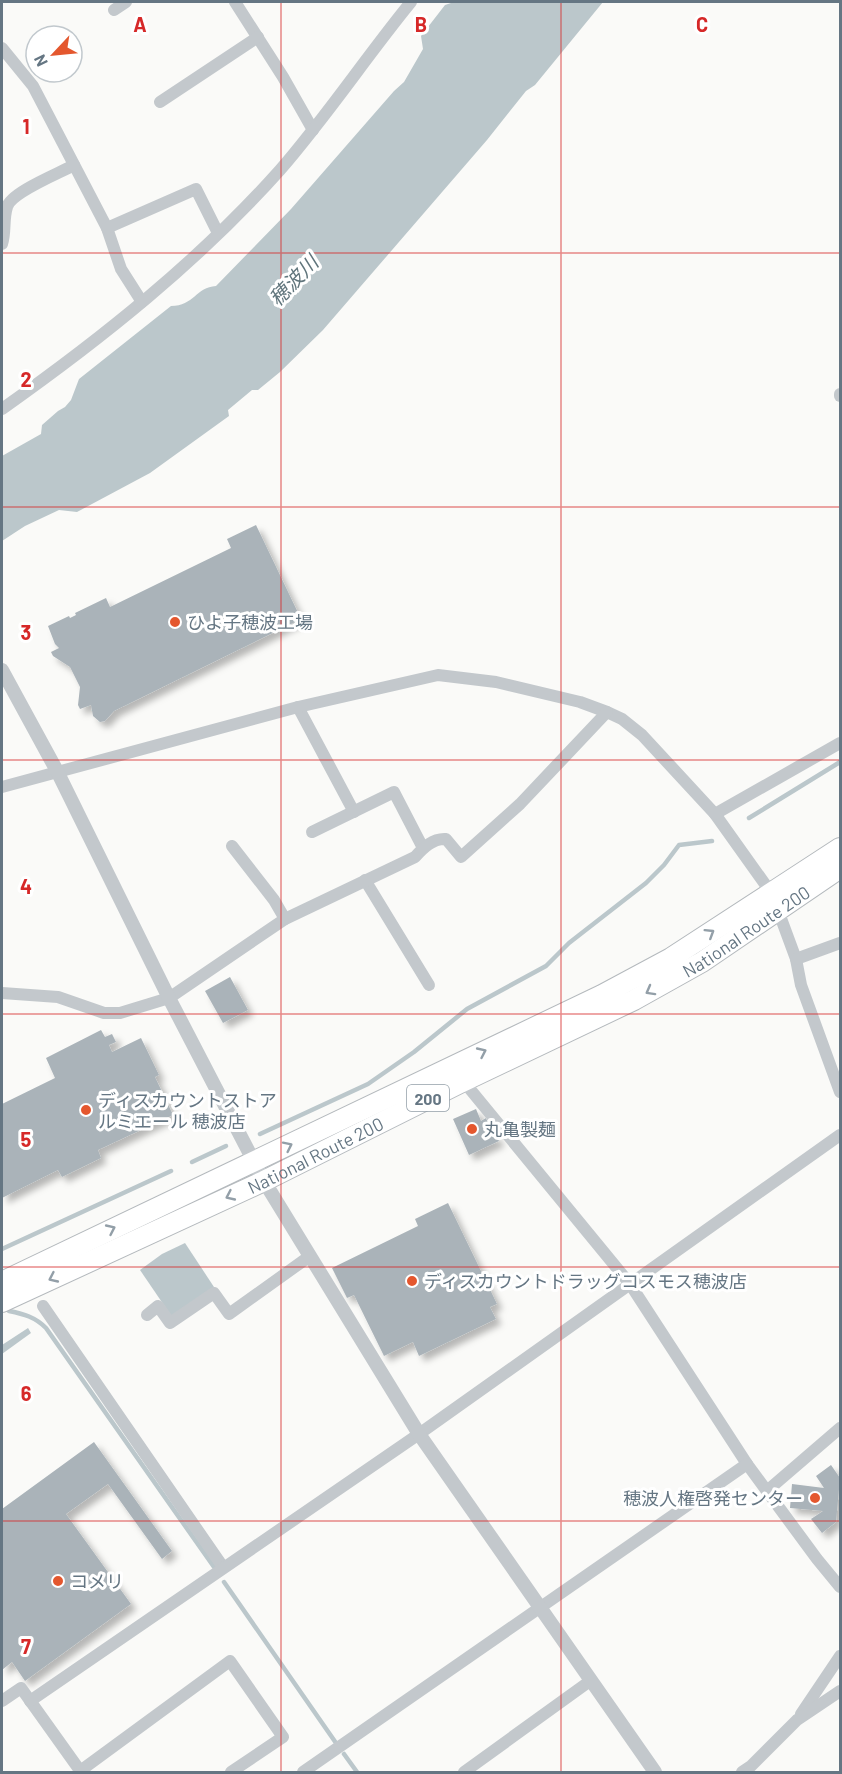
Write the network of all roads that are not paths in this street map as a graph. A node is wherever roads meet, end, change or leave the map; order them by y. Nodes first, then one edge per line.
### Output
1 (126, 2) edge
2 (236, 2) edge
3 (411, 2) edge
4 (114, 10) dead end
5 (258, 37) junction
6 (2, 48) edge
7 (160, 102) dead end
8 (313, 130) junction
9 (74, 165) junction
10 (107, 228) junction
11 (218, 233) junction
12 (2, 244) edge
13 (142, 302) junction
14 (2, 409) edge
15 (2, 670) edge
16 (6, 689) edge
17 (298, 707) junction
18 (607, 712) junction
19 (840, 743) edge
20 (57, 771) junction
21 (2, 787) edge
22 (354, 812) junction
23 (715, 814) junction
24 (312, 832) dead end
25 (232, 846) dead end
26 (423, 848) junction
27 (840, 848) edge
28 (840, 868) edge
29 (365, 879) junction
30 (775, 902) junction
31 (285, 920) junction
32 (840, 943) edge
33 (796, 959) junction
34 (429, 985) dead end
35 (2, 993) edge
36 (169, 998) junction
37 (458, 1074) junction
38 (840, 1092) edge
39 (840, 1135) edge
40 (255, 1162) junction
41 (264, 1180) junction
42 (310, 1256) junction
43 (2, 1282) edge
44 (630, 1284) junction
45 (2, 1302) edge
46 (43, 1306) dead end
47 (147, 1315) dead end
48 (840, 1428) edge
49 (419, 1434) junction
50 (747, 1464) junction
51 (768, 1490) junction
52 (223, 1567) junction
53 (840, 1587) edge
54 (539, 1609) junction
55 (840, 1656) edge
56 (590, 1680) junction
57 (840, 1691) edge
58 (2, 1701) edge
59 (30, 1701) junction
60 (797, 1720) junction
61 (80, 1772) edge
62 (231, 1773) edge
63 (303, 1773) edge
64 (464, 1773) edge
65 (655, 1773) edge
66 (742, 1773) edge

1 - 4 street
2 - 5 street
3 - 8 street
5 - 7 street
5 - 8 street
6 - 9 street
8 - 11 street
9 - 10 street
9 - 12 street
10 - 11 street
10 - 13 street
11 - 13 street
13 - 14 street
15 - 16 street
16 - 20 street
17 - 18 street
17 - 20 street
17 - 22 street
18 - 23 street
18 - 26 street
19 - 23 street
20 - 21 street
20 - 36 street
22 - 24 street
22 - 26 street
23 - 30 street
25 - 31 street
26 - 29 street
27 - 30 highway, National Route 200 / 200
28 - 30 highway, National Route 200 / 200
29 - 31 street
29 - 34 street
30 - 33 street
30 - 37 highway, National Route 200 / 200
31 - 36 street
32 - 33 street
33 - 38 street
35 - 36 street
36 - 40 street
40 -> 37 highway, National Route 200 / 200
37 - 41 highway, National Route 200 / 200
37 - 44 street
39 - 44 street
40 - 41 street
43 -> 40 highway, National Route 200 / 200
41 - 42 street
41 -> 45 highway, National Route 200 / 200
42 - 47 street
42 - 49 street
44 - 49 street
44 - 50 street
46 - 52 street
48 - 51 street
49 - 52 street
49 - 54 street
50 - 51 street
50 - 54 street
51 - 53 street
52 - 59 street
54 - 56 street
54 - 63 street
55 - 60 street
56 - 64 street
56 - 65 street
57 - 60 street
58 - 59 street
59 - 61 street
60 - 66 street
61 - 62 street

